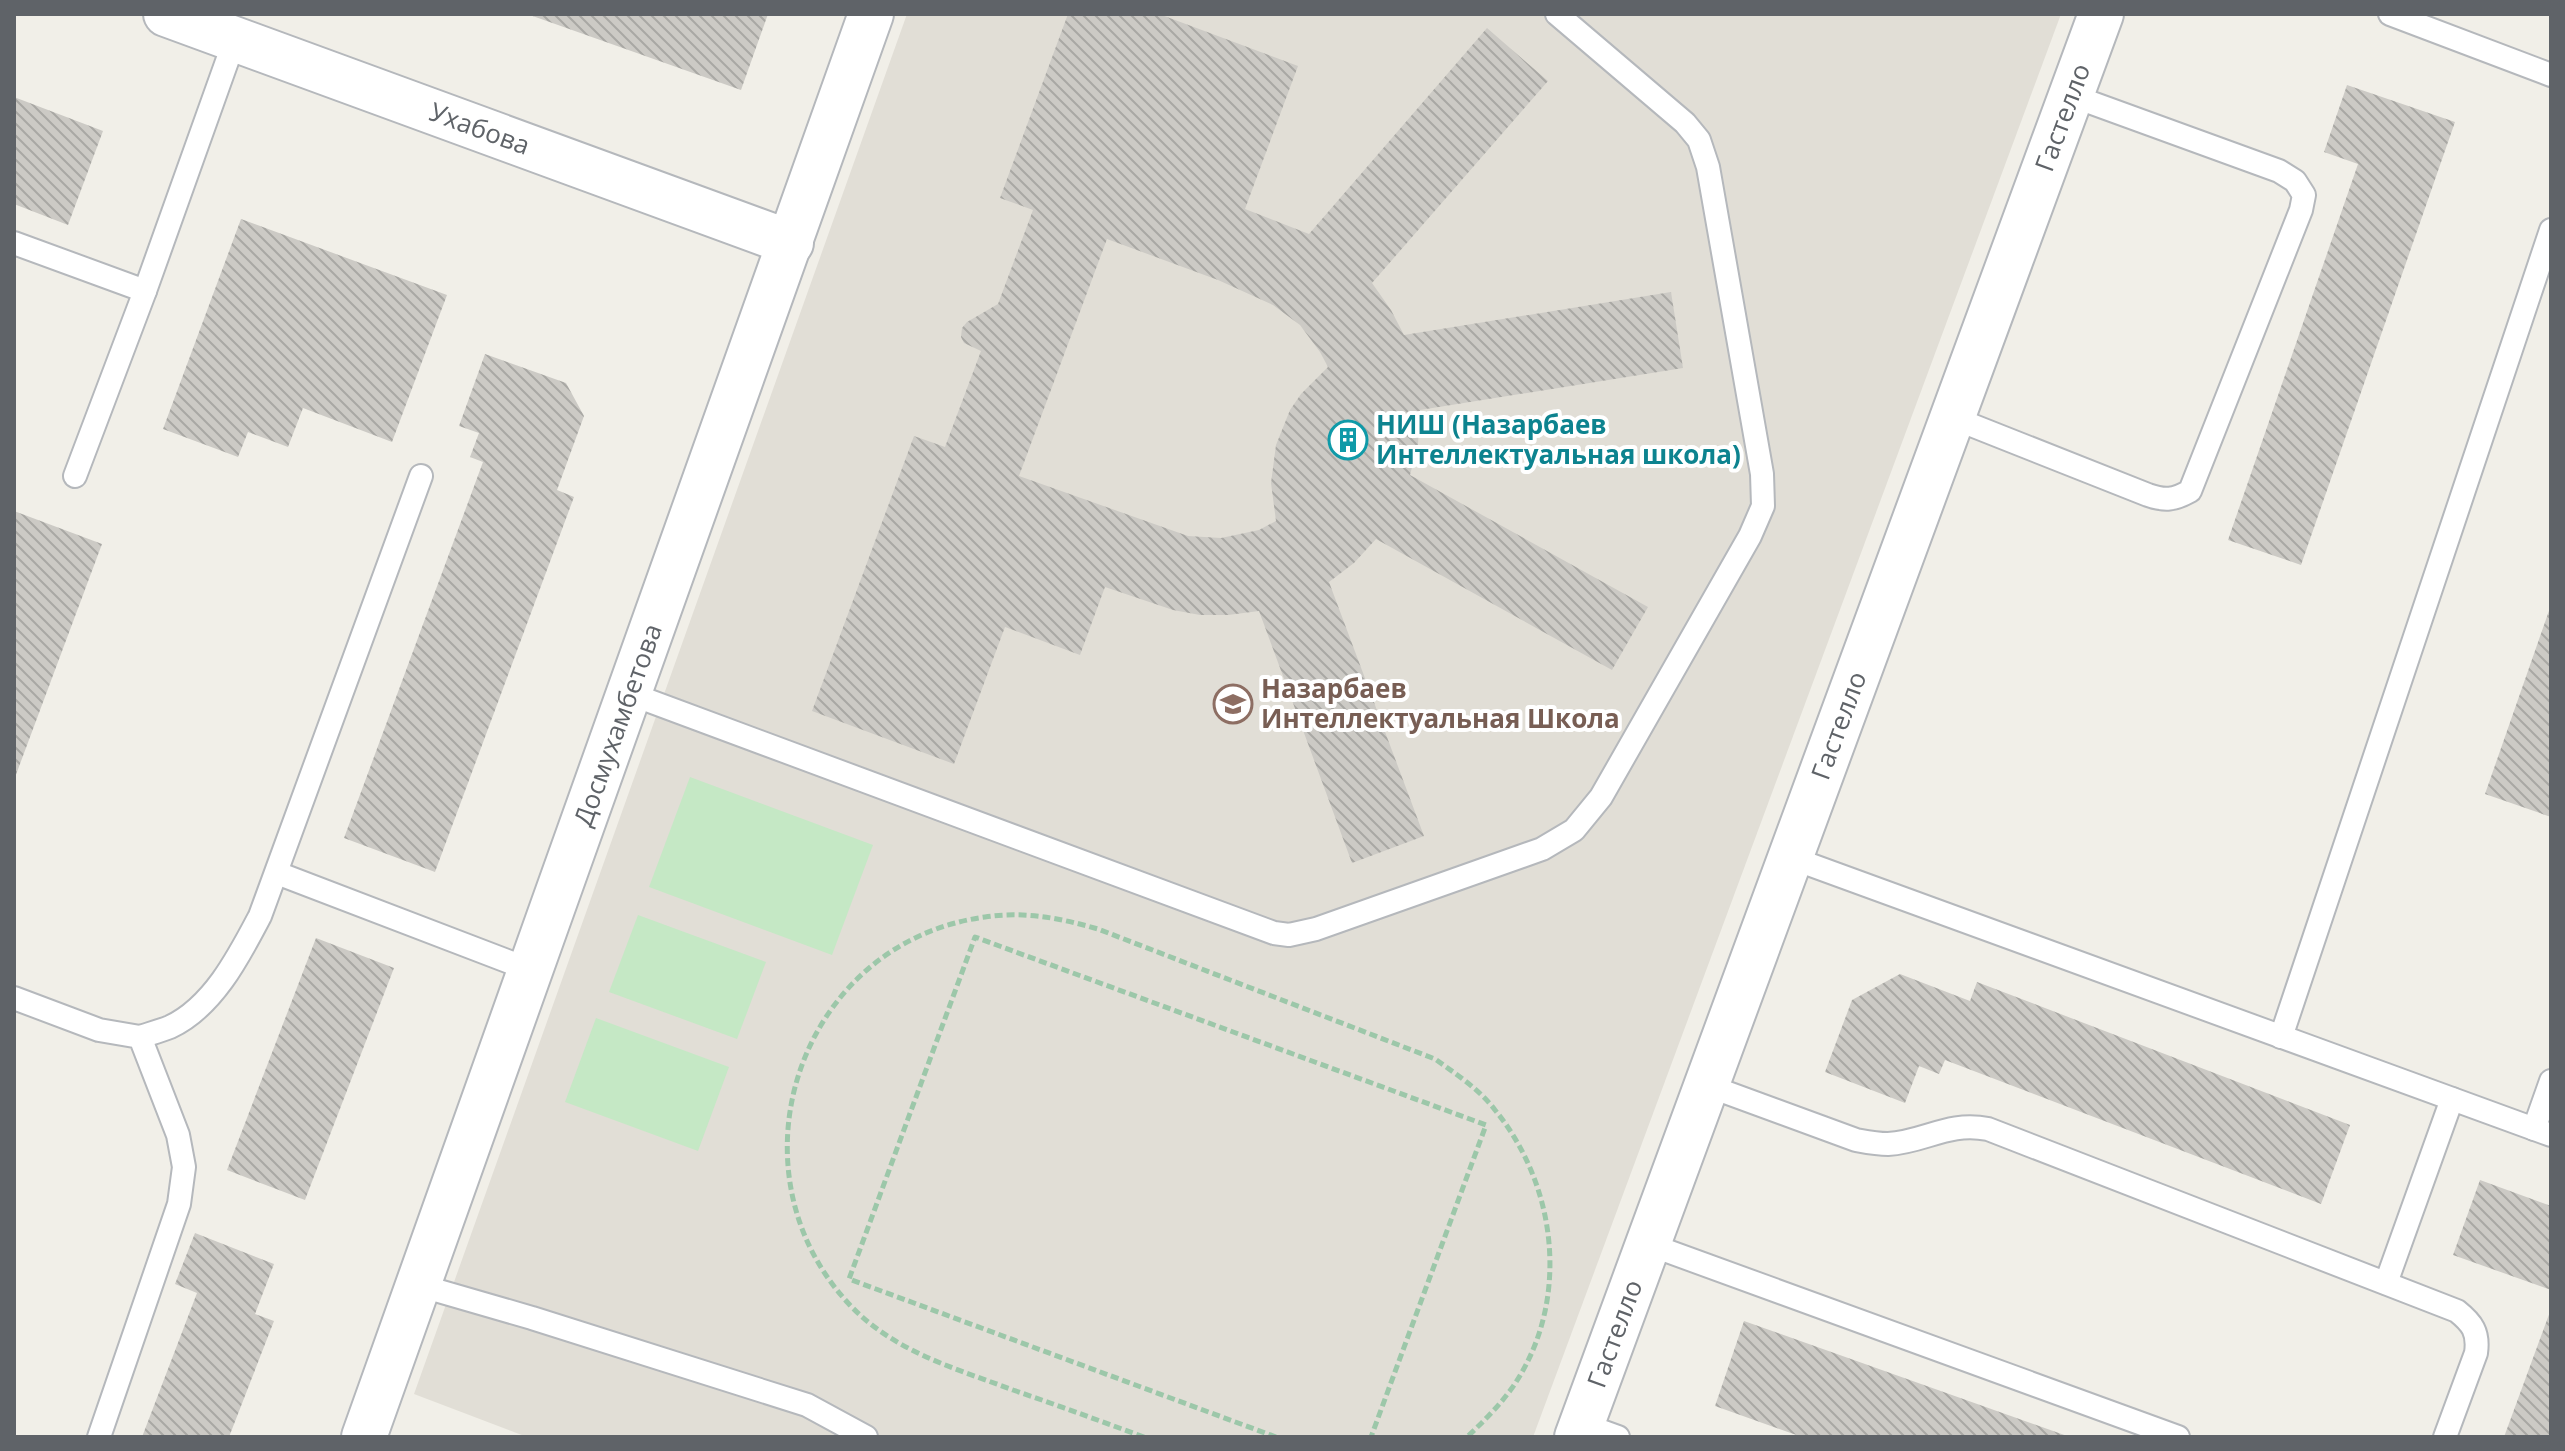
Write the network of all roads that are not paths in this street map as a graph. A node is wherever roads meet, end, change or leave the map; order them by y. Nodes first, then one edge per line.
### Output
1 (166, 14) edge
2 (871, 14) edge
3 (1557, 14) edge
4 (2101, 14) edge
5 (2390, 14) edge
6 (235, 39) junction
7 (2551, 75) edge
8 (2070, 95) junction
9 (2551, 230) edge
10 (14, 243) edge
11 (791, 243) junction
12 (145, 291) junction
13 (1951, 417) junction
14 (75, 476) dead end
15 (421, 476) dead end
16 (628, 693) junction
17 (1789, 857) junction
18 (277, 873) junction
19 (528, 969) junction
20 (14, 998) edge
21 (140, 1037) junction
22 (2281, 1037) junction
23 (2551, 1081) edge
24 (1706, 1085) junction
25 (2452, 1099) junction
26 (2542, 1132) edge
27 (1648, 1244) junction
28 (2386, 1283) junction
29 (418, 1285) junction
30 (1592, 1433) edge
31 (99, 1437) edge
32 (364, 1437) edge
33 (866, 1437) edge
34 (2178, 1437) edge
35 (2445, 1437) edge

1 - 6 street, Ухабова
2 - 11 street, Досмухамбетова
3 - 16 lane
4 - 8 street, Гастелло
5 - 7 lane
6 - 11 street, Ухабова
6 - 12 lane
8 - 13 street, Гастелло
8 - 13 lane
9 - 22 lane
10 - 12 lane
11 - 16 street, Досмухамбетова
12 - 14 lane
13 - 17 street, Гастелло
15 - 18 lane
16 - 19 street, Досмухамбетова
17 - 22 lane
17 - 24 street, Гастелло
18 - 19 lane
18 - 21 lane
19 - 29 street, Досмухамбетова
20 - 21 lane
21 - 31 lane
22 - 25 lane
23 - 26 lane
24 - 27 street, Гастелло
24 - 28 lane
25 - 26 lane
25 - 28 lane
27 - 30 street, Гастелло
27 - 34 lane
28 - 35 lane
29 - 32 street, Досмухамбетова
29 - 33 lane

